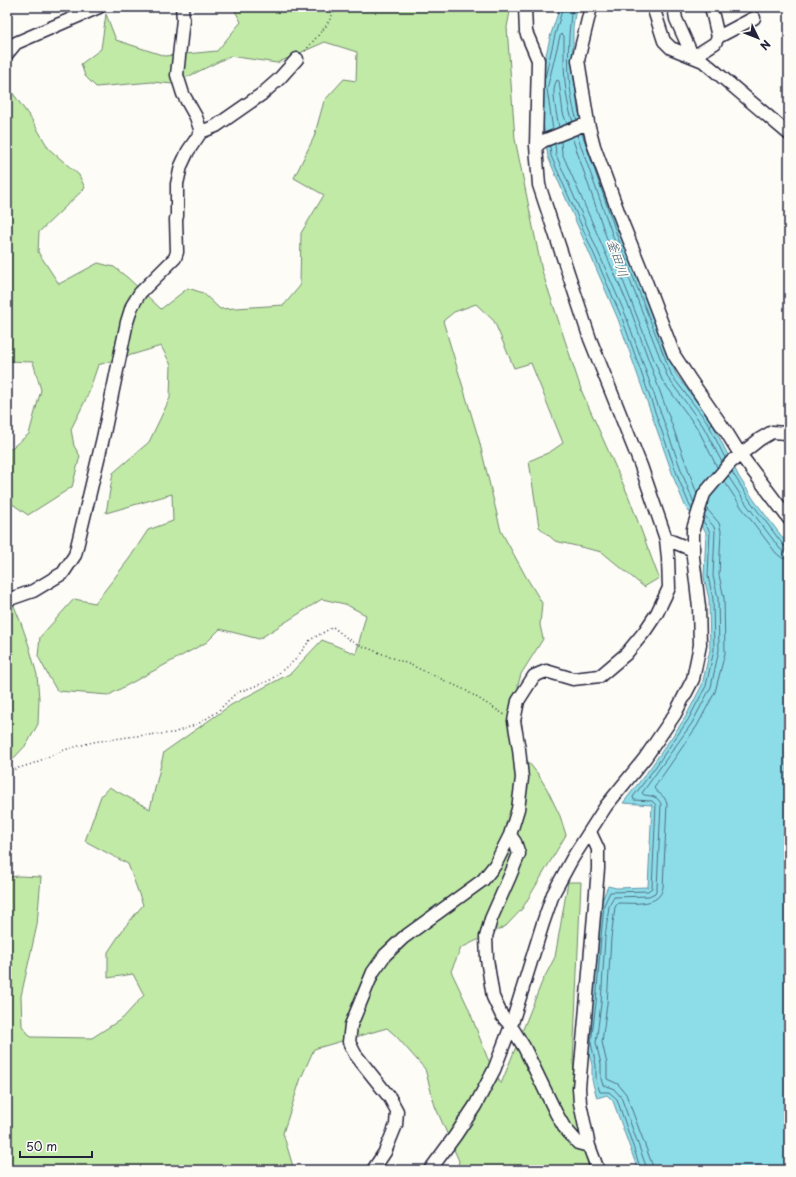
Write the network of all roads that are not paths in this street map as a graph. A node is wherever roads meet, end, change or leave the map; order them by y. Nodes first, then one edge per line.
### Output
1 (99, 7) edge
2 (182, 7) edge
3 (525, 7) edge
4 (591, 7) edge
5 (653, 7) edge
6 (674, 7) edge
7 (711, 7) edge
8 (754, 18) dead end
9 (718, 37) junction
10 (7, 54) edge
11 (693, 57) junction
12 (297, 60) road end
13 (586, 123) junction
14 (201, 132) junction
15 (789, 134) edge
16 (539, 143) junction
17 (789, 435) edge
18 (735, 458) junction
19 (789, 519) edge
20 (666, 539) junction
21 (693, 550) junction
22 (7, 600) edge
23 (590, 832) junction
24 (510, 835) junction
25 (511, 1026) junction
26 (589, 1146) junction
27 (373, 1170) edge
28 (430, 1170) edge
29 (598, 1170) edge

1 - 10 street
2 - 14 street
3 - 16 street
4 - 13 street
5 - 11 street
6 - 11 street
7 - 9 street
8 - 9 street
9 - 11 street
11 - 15 street
12 - 14 street
13 - 16 street
13 - 18 street
14 - 22 street
16 - 20 street
17 - 18 street
18 - 19 street
18 - 21 street
20 - 21 street
20 - 24 street
21 - 23 street
23 - 25 street
23 - 26 street
24 - 25 street
24 - 27 street
25 - 26 street
25 - 28 street
26 - 29 street

